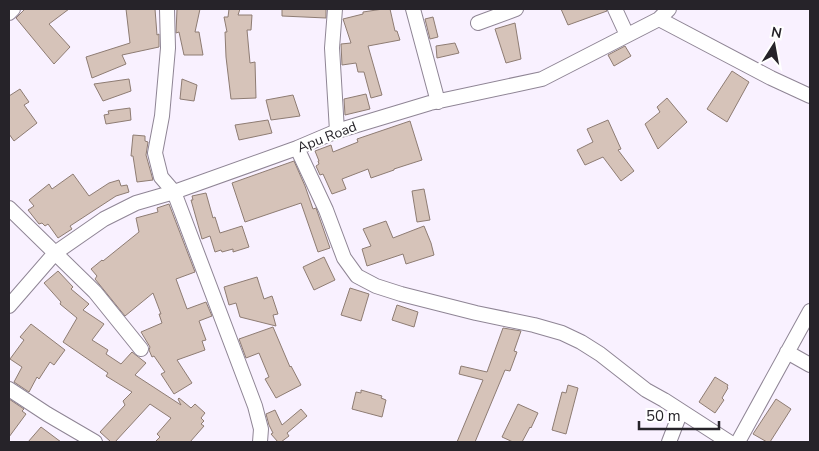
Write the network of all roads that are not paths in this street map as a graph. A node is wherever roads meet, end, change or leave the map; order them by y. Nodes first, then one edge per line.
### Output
1 (13, 9) edge
2 (167, 9) edge
3 (335, 9) edge
4 (413, 9) edge
5 (516, 9) edge
6 (615, 9) edge
7 (669, 9) edge
8 (9, 13) edge
9 (659, 19) junction
10 (478, 23) dead end
11 (627, 35) junction
12 (810, 96) edge
13 (438, 102) junction
14 (337, 131) junction
15 (297, 148) junction
16 (174, 192) junction
17 (9, 208) edge
18 (55, 253) junction
19 (11, 299) edge
20 (810, 311) edge
21 (141, 349) dead end
22 (787, 352) junction
23 (810, 365) edge
24 (9, 389) edge
25 (681, 411) junction
26 (95, 442) edge
27 (260, 442) edge
28 (669, 442) edge
29 (729, 442) edge
30 (738, 442) edge

1 - 8 street
2 - 16 street
3 - 14 street
4 - 13 street
5 - 10 street
6 - 11 street
7 - 9 street, Apu Road
9 - 11 street, Apu Road
9 - 12 street
11 - 13 street, Apu Road
13 - 14 street, Apu Road
14 - 15 street, Apu Road
15 - 16 street, Apu Road
15 - 25 street
16 - 18 street, Apu Road
16 - 27 street
17 - 18 street
18 - 19 street, Apu Road
18 - 21 street
20 - 22 street
22 - 23 street
22 - 30 street
24 - 26 street
25 - 28 street
25 - 29 street

